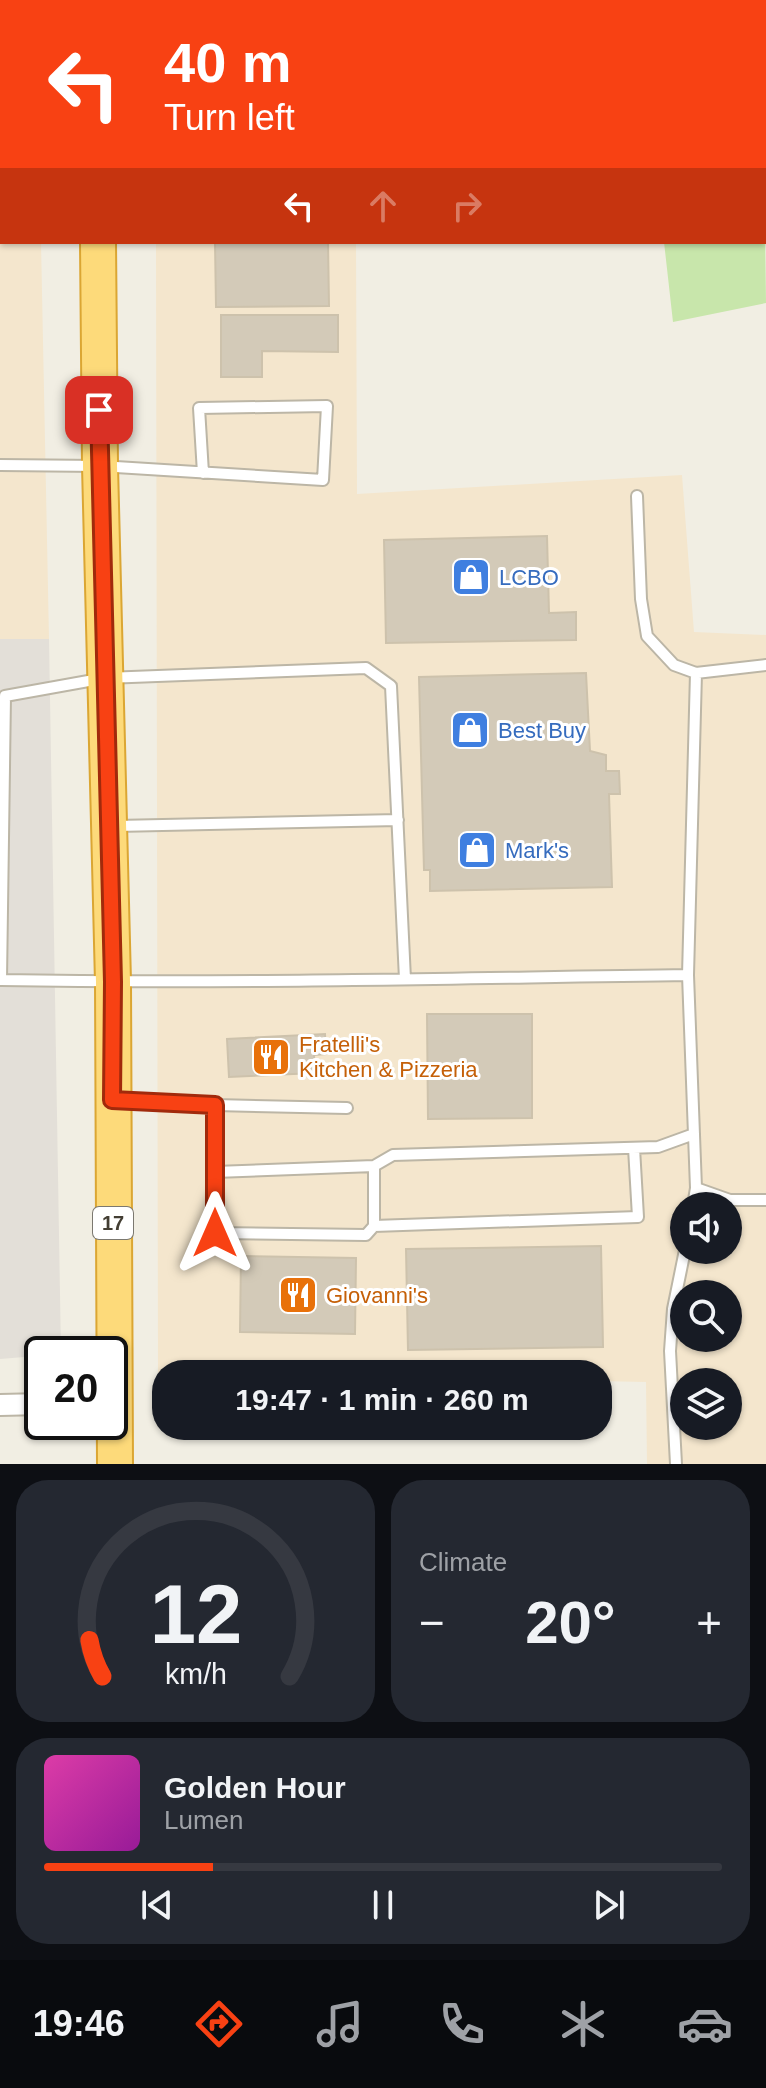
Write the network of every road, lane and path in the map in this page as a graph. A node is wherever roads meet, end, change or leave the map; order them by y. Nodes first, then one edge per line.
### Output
1 (98, 244) edge
2 (0, 466) edge
3 (100, 466) junction
4 (203, 473) junction
5 (637, 496) dead end
6 (766, 665) edge
7 (696, 673) junction
8 (105, 678) junction
9 (2, 697) edge
10 (398, 820) junction
11 (109, 826) junction
12 (688, 975) junction
13 (405, 979) junction
14 (0, 980) edge
15 (113, 982) junction
16 (112, 1100) junction
17 (215, 1105) junction
18 (347, 1108) dead end
19 (694, 1134) junction
20 (634, 1148) junction
21 (374, 1166) junction
22 (215, 1172) junction
23 (696, 1188) junction
24 (695, 1192) edge
25 (766, 1200) edge
26 (374, 1226) junction
27 (682, 1264) edge
28 (112, 1336) edge
29 (24, 1404) edge
30 (0, 1405) edge
31 (114, 1440) edge
32 (115, 1464) edge
33 (676, 1464) edge

1 - 3 highway, 17
2 - 3 lane
3 - 4 lane
3 - 8 highway, 17
4 - 4 lane
5 - 7 lane
6 - 7 lane
7 - 12 lane
8 - 9 lane
8 - 10 lane
8 - 11 highway, 17
9 - 14 lane
10 - 11 lane
10 - 13 lane
11 - 15 highway, 17
12 - 13 lane
12 - 19 lane
13 - 15 lane
14 - 15 lane
15 - 16 highway, 17
16 - 17 lane
16 - 28 highway, 17
17 - 18 lane
17 - 22 lane
19 - 20 lane
19 - 23 lane
20 - 21 lane
20 - 26 lane
21 - 22 lane
21 - 26 lane
22 - 26 lane
23 - 24 lane
23 - 25 lane
27 - 33 lane
29 - 30 street
31 - 32 highway, 17

